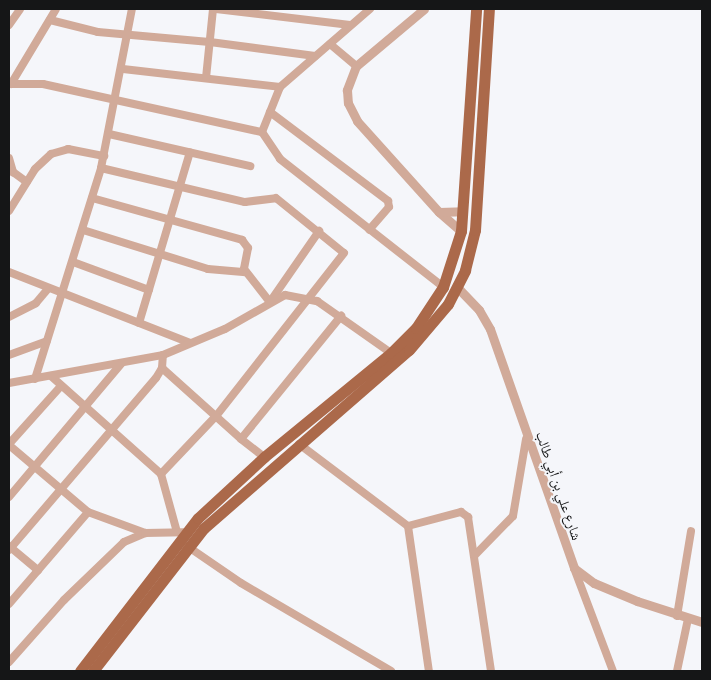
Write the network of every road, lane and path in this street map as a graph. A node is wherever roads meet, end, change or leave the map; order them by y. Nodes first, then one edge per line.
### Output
1 (20, 9) edge
2 (56, 9) edge
3 (132, 9) edge
4 (214, 9) edge
5 (370, 9) edge
6 (424, 9) edge
7 (476, 9) edge
8 (489, 9) edge
9 (50, 20) junction
10 (9, 25) edge
11 (350, 25) junction
12 (128, 35) junction
13 (210, 42) junction
14 (330, 44) junction
15 (315, 56) junction
16 (356, 66) junction
17 (123, 69) junction
18 (206, 78) junction
19 (10, 84) edge
20 (280, 87) junction
21 (481, 99) junction
22 (117, 100) junction
23 (468, 100) junction
24 (270, 112) junction
25 (262, 132) junction
26 (110, 134) junction
27 (190, 152) junction
28 (104, 156) junction
29 (9, 158) edge
30 (250, 166) dead end
31 (101, 168) junction
32 (27, 182) junction
33 (182, 185) junction
34 (92, 198) junction
35 (9, 211) edge
36 (463, 211) junction
37 (439, 212) junction
38 (170, 221) junction
39 (83, 230) junction
40 (369, 230) junction
41 (319, 231) junction
42 (461, 231) junction
43 (159, 256) junction
44 (73, 262) junction
45 (246, 272) junction
46 (11, 275) edge
47 (443, 287) junction
48 (457, 287) junction
49 (46, 290) junction
50 (149, 290) junction
51 (62, 296) junction
52 (311, 298) junction
53 (270, 300) junction
54 (342, 316) junction
55 (9, 317) edge
56 (139, 324) junction
57 (47, 341) junction
58 (190, 343) junction
59 (391, 353) junction
60 (9, 355) edge
61 (163, 355) junction
62 (120, 364) junction
63 (162, 368) junction
64 (51, 376) junction
65 (35, 379) junction
66 (9, 383) edge
67 (61, 386) junction
68 (86, 407) junction
69 (216, 416) junction
70 (111, 430) junction
71 (241, 439) junction
72 (526, 439) junction
73 (299, 444) junction
74 (9, 445) edge
75 (264, 457) junction
76 (35, 466) junction
77 (161, 474) junction
78 (62, 488) junction
79 (9, 497) edge
80 (88, 512) junction
81 (408, 526) junction
82 (691, 531) dead end
83 (180, 532) junction
84 (145, 533) junction
85 (187, 546) junction
86 (9, 548) edge
87 (475, 555) junction
88 (574, 568) junction
89 (38, 570) junction
90 (9, 604) edge
91 (677, 616) junction
92 (688, 619) junction
93 (702, 622) edge
94 (9, 648) edge
95 (16, 654) junction
96 (9, 662) edge
97 (80, 671) edge
98 (93, 671) edge
99 (391, 671) edge
100 (429, 671) edge
101 (492, 671) edge
102 (613, 671) edge
103 (677, 671) edge

1 - 10 street
2 - 9 street
3 - 12 street
4 - 11 street
4 - 13 street
5 - 11 street
6 - 16 street
7 - 23 main road
8 - 21 main road
9 - 12 street
9 - 19 street
11 - 14 street
12 - 13 street
12 - 17 street
13 - 15 street
13 - 18 street
14 - 15 street
14 - 16 street
15 - 20 street
16 - 37 street
17 - 18 street
17 - 22 street
18 - 20 street
19 - 22 street
20 - 24 street
21 - 23 main road
21 - 48 main road
22 - 25 street
22 - 26 street
23 - 36 main road
24 - 25 street
24 - 40 street
25 - 40 street
26 - 27 street
26 - 28 street
27 - 30 street
27 - 33 street
28 - 31 street
28 - 32 street
29 - 32 street
31 - 33 street
31 - 34 street
32 - 35 street
33 - 38 street
33 - 41 street
34 - 38 street
34 - 39 street
36 - 37 street
36 - 42 main road
37 - 42 street
38 - 43 street
38 - 45 street
39 - 43 street
39 - 44 street
40 - 47 street
41 - 52 street
41 - 53 street
42 - 47 main road
43 - 45 street
43 - 50 street
44 - 50 street
44 - 51 street
45 - 53 street
46 - 49 street
47 - 59 main road
48 - 72 street, شارع علي بن أبي طالب
48 - 73 main road
49 - 51 street
49 - 55 street
50 - 56 street
51 - 56 street
51 - 57 street
52 - 53 street
52 - 54 street
52 - 69 street
53 - 58 street
54 - 59 street
54 - 71 street
56 - 58 street
57 - 60 street
57 - 65 street
58 - 61 street
59 - 75 main road
61 - 62 street
61 - 63 street
62 - 64 street
62 - 68 street
63 - 69 street
63 - 70 street
64 - 65 street
64 - 67 street
65 - 66 street
67 - 68 street
67 - 74 street
68 - 70 street
68 - 76 street
69 - 71 street
69 - 77 street
70 - 77 street
70 - 78 street
71 - 75 street
72 - 87 street
72 - 88 street, شارع علي بن أبي طالب
73 - 81 street
73 - 85 main road
74 - 76 street
75 - 83 main road
76 - 78 street
76 - 79 street
77 - 83 street
78 - 80 street
78 - 86 street
80 - 84 street
80 - 89 street
81 - 87 street
81 - 100 street
82 - 91 street
83 - 84 street
83 - 97 main road
84 - 95 street
85 - 98 main road
85 - 99 street
86 - 89 street
87 - 101 street
88 - 91 street
88 - 102 street
89 - 90 street
91 - 92 street
92 - 93 street
92 - 103 street
94 - 95 street
95 - 96 street

